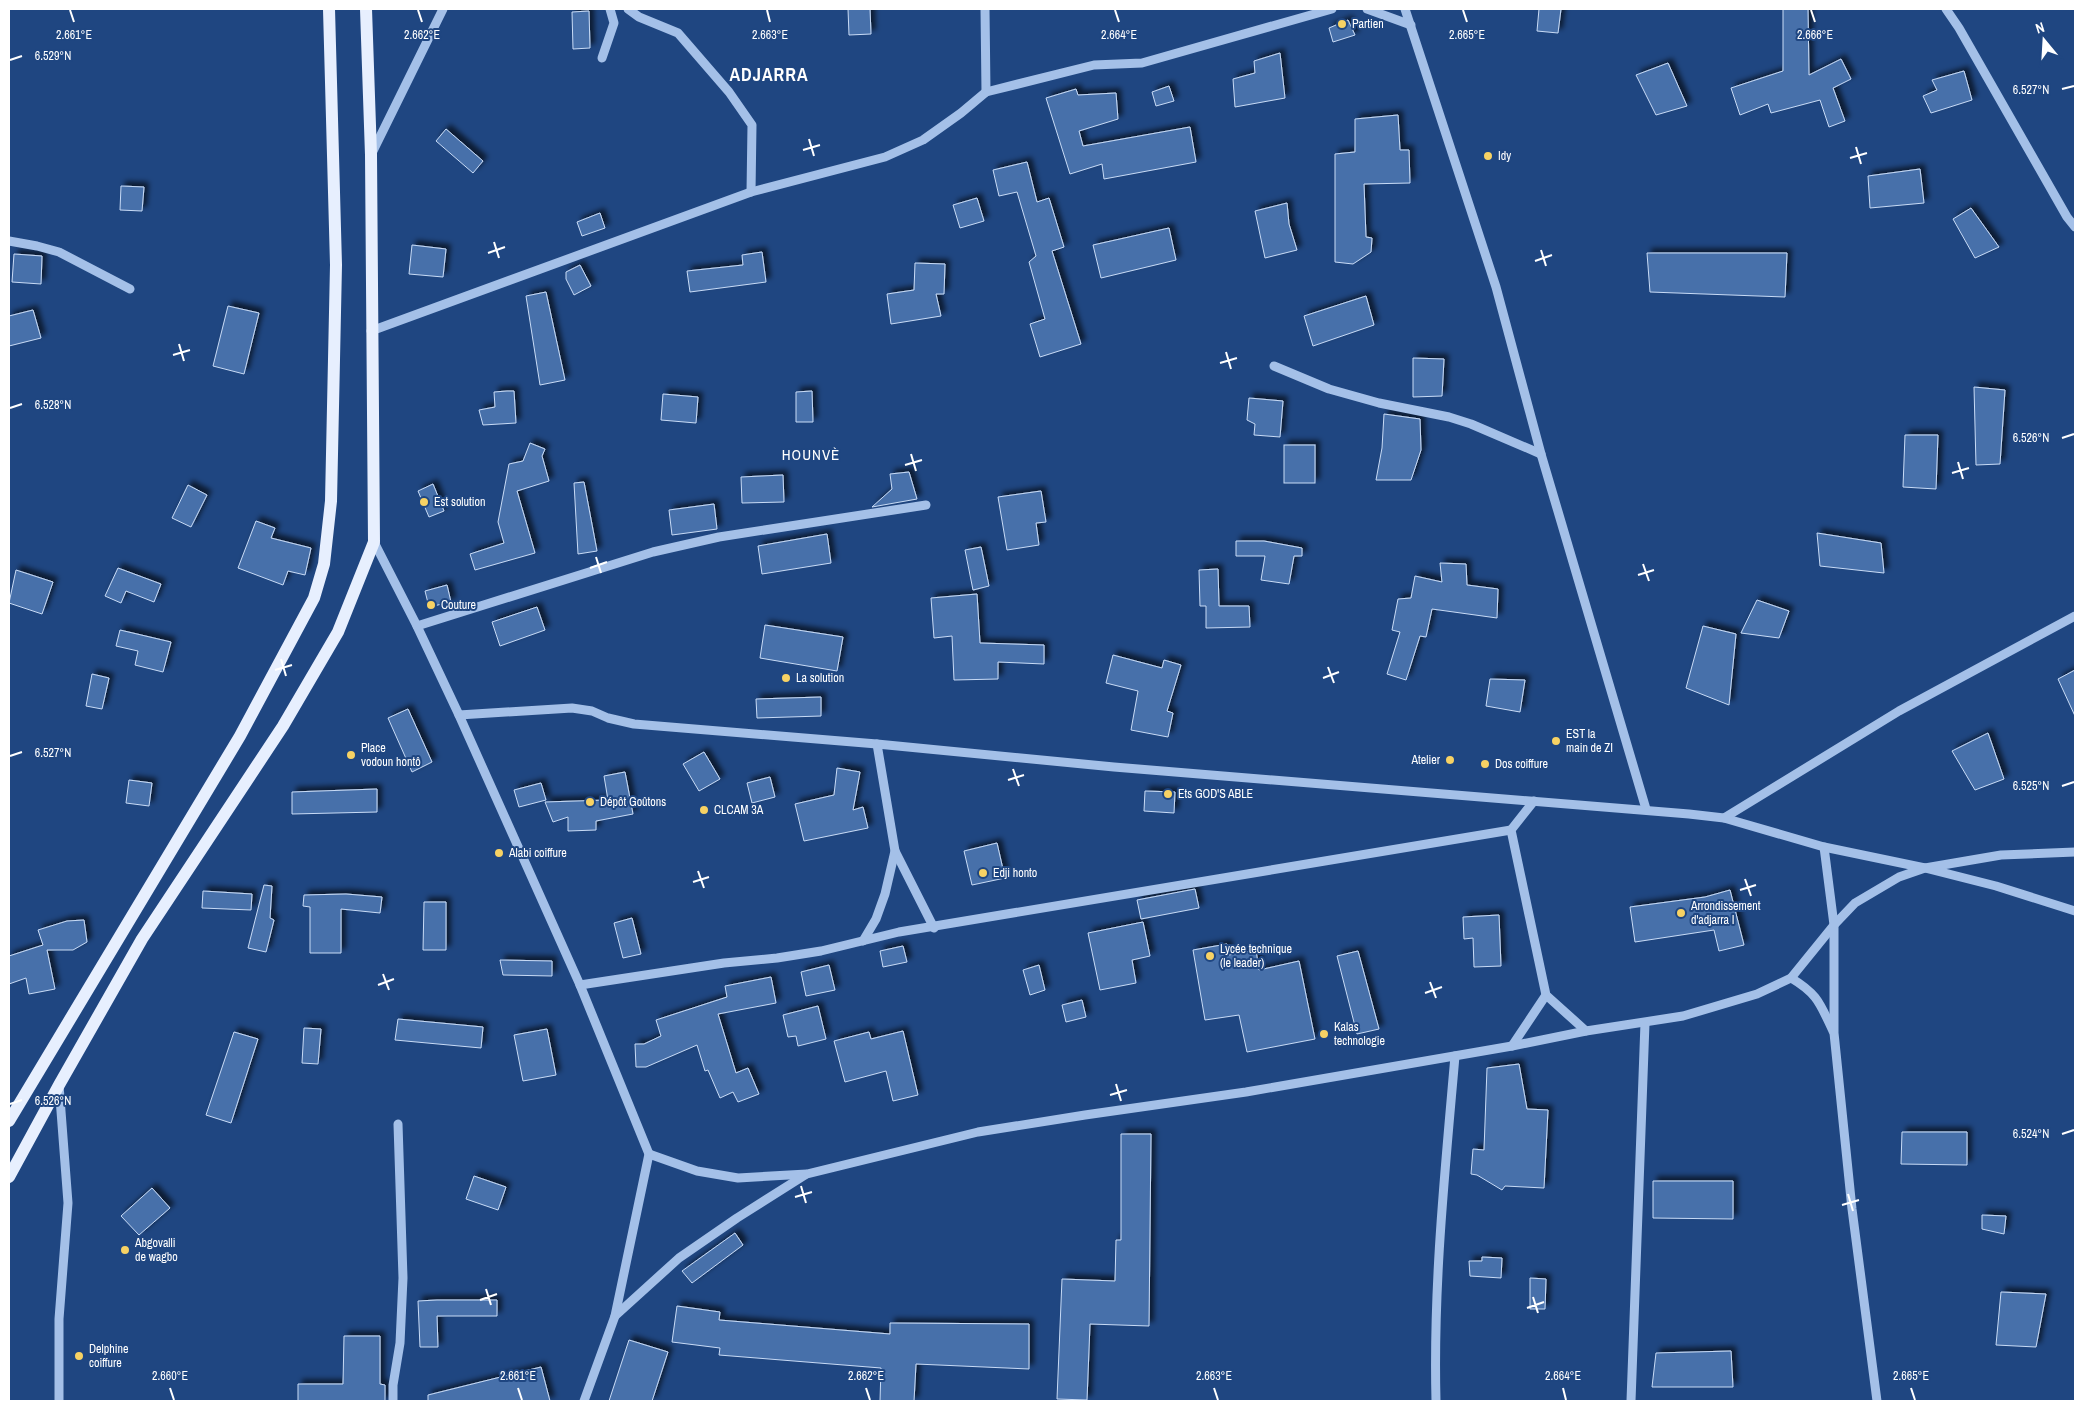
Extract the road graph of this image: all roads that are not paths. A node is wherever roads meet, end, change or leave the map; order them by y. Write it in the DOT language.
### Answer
graph roads {
  1 [pos="329,9"];
  2 [pos="366,9"];
  3 [pos="443,9"];
  4 [pos="610,9"];
  5 [pos="628,9"];
  6 [pos="985,9"];
  7 [pos="1332,9"];
  8 [pos="1367,9"];
  9 [pos="1405,9"];
  10 [pos="1946,9"];
  11 [pos="1411,25"];
  12 [pos="602,58"];
  13 [pos="986,92"];
  14 [pos="371,155"];
  15 [pos="751,192"];
  16 [pos="2075,227"];
  17 [pos="9,242"];
  18 [pos="130,289"];
  19 [pos="371,331"];
  20 [pos="1274,366"];
  21 [pos="1541,454"];
  22 [pos="926,505"];
  23 [pos="374,542"];
  24 [pos="2075,616"];
  25 [pos="417,626"];
  26 [pos="460,715"];
  27 [pos="877,744"];
  28 [pos="1534,801"];
  29 [pos="1646,810"];
  30 [pos="1724,818"];
  31 [pos="1511,830"];
  32 [pos="1824,847"];
  33 [pos="895,851"];
  34 [pos="2075,852"];
  35 [pos="1925,868"];
  36 [pos="2075,911"];
  37 [pos="1834,925"];
  38 [pos="934,928"];
  39 [pos="863,941"];
  40 [pos="1791,978"];
  41 [pos="580,985"];
  42 [pos="1546,994"];
  43 [pos="1645,1024"];
  44 [pos="1586,1032"];
  45 [pos="1834,1033"];
  46 [pos="1512,1046"];
  47 [pos="1455,1056"];
  48 [pos="59,1085"];
  49 [pos="9,1121"];
  50 [pos="398,1124"];
  51 [pos="649,1154"];
  52 [pos="807,1174"];
  53 [pos="9,1177"];
  54 [pos="615,1316"];
  55 [pos="59,1401"];
  56 [pos="393,1401"];
  57 [pos="584,1401"];
  58 [pos="1436,1401"];
  59 [pos="1631,1401"];
  60 [pos="1877,1401"];
  1 -- 49 [label="main road"];
  2 -- 14 [label="main road"];
  3 -- 14 [label="street"];
  4 -- 12 [label="street"];
  5 -- 15 [label="street"];
  6 -- 13 [label="street"];
  7 -- 13 [label="street"];
  8 -- 11 [label="street"];
  9 -- 11 [label="street"];
  10 -- 16 [label="street"];
  11 -- 21 [label="street"];
  13 -- 15 [label="street"];
  14 -- 19 [label="main road"];
  15 -- 19 [label="street"];
  17 -- 18 [label="street"];
  19 -- 23 [label="main road"];
  20 -- 21 [label="street"];
  21 -- 29 [label="street"];
  22 -- 25 [label="street"];
  23 -- 25 [label="street"];
  23 -- 48 [label="main road"];
  24 -- 30 [label="street"];
  25 -- 26 [label="street"];
  26 -- 27 [label="street"];
  26 -- 41 [label="street"];
  27 -- 28 [label="street"];
  27 -- 33 [label="street"];
  28 -- 29 [label="street"];
  28 -- 31 [label="street"];
  29 -- 30 [label="street"];
  30 -- 32 [label="street"];
  31 -- 38 [label="street"];
  31 -- 42 [label="street"];
  32 -- 35 [label="street"];
  32 -- 37 [label="street"];
  33 -- 38 [label="street"];
  33 -- 39 [label="street"];
  34 -- 35 [label="street"];
  35 -- 36 [label="street"];
  35 -- 37 [label="street"];
  37 -- 40 [label="street"];
  37 -- 45 [label="street"];
  38 -- 39 [label="street"];
  39 -- 41 [label="street"];
  40 -- 43 [label="street"];
  40 -- 45 [label="street"];
  41 -- 51 [label="street"];
  42 -- 44 [label="street"];
  42 -- 46 [label="street"];
  43 -- 44 [label="street"];
  43 -- 59 [label="street"];
  44 -- 46 [label="street"];
  45 -- 60 [label="street"];
  46 -- 47 [label="street"];
  47 -- 52 [label="street"];
  47 -- 58 [label="street"];
  48 -- 53 [label="main road"];
  48 -- 55 [label="street"];
  50 -- 56 [label="street"];
  51 -- 52 [label="street"];
  51 -- 54 [label="street"];
  52 -- 54 [label="street"];
  54 -- 57 [label="street"];
}
